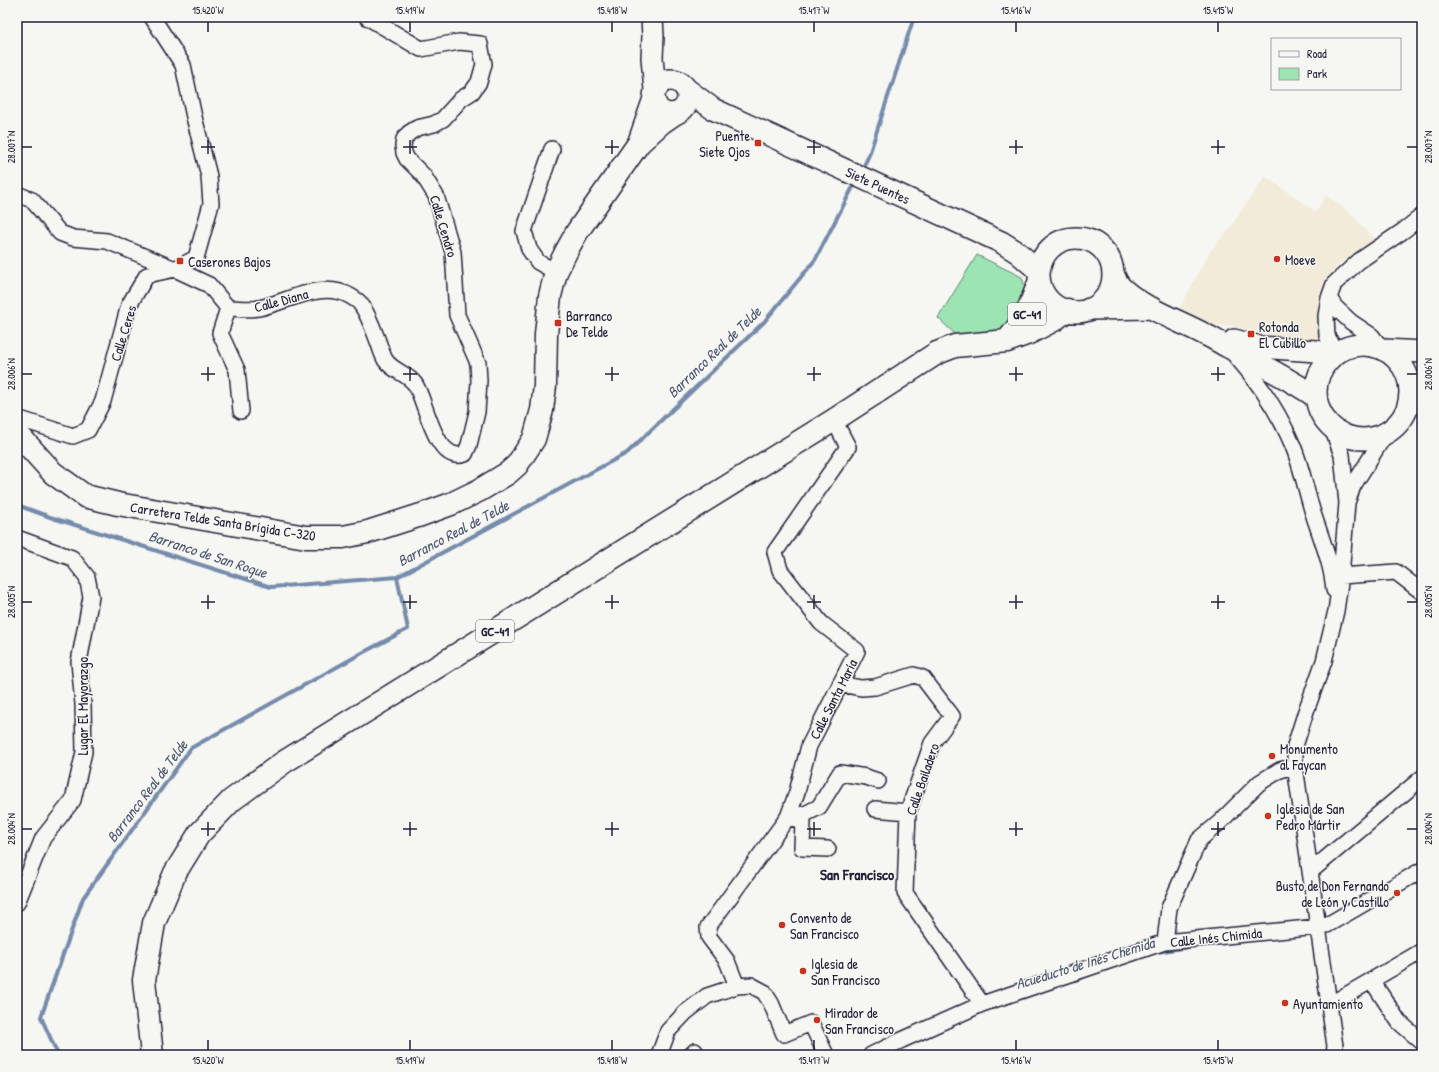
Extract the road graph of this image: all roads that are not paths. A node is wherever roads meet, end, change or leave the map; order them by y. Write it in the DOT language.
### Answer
graph roads {
  1 [pos="152,17"];
  2 [pos="367,17"];
  3 [pos="652,27"];
  4 [pos="682,85"];
  5 [pos="655,95"];
  6 [pos="713,109"];
  7 [pos="677,113"];
  8 [pos="638,143"];
  9 [pos="552,149"];
  10 [pos="17,194"];
  11 [pos="1422,216"];
  12 [pos="1001,242"];
  13 [pos="1054,245"];
  14 [pos="175,270"];
  15 [pos="556,272"];
  16 [pos="1113,272"];
  17 [pos="1039,277"];
  18 [pos="1329,298"];
  19 [pos="228,308"];
  20 [pos="1152,308"];
  21 [pos="1089,309"];
  22 [pos="1066,310"];
  23 [pos="1206,334"];
  24 [pos="1007,341"];
  25 [pos="1227,346"];
  26 [pos="1384,350"];
  27 [pos="1422,352"];
  28 [pos="1336,354"];
  29 [pos="1316,397"];
  30 [pos="1415,404"];
  31 [pos="241,411"];
  32 [pos="834,420"];
  33 [pos="17,422"];
  34 [pos="1332,428"];
  35 [pos="17,433"];
  36 [pos="1386,434"];
  37 [pos="465,454"];
  38 [pos="1347,503"];
  39 [pos="17,538"];
  40 [pos="1341,576"];
  41 [pos="1422,592"];
  42 [pos="1336,611"];
  43 [pos="840,684"];
  44 [pos="1295,766"];
  45 [pos="878,781"];
  46 [pos="1420,783"];
  47 [pos="875,809"];
  48 [pos="908,812"];
  49 [pos="788,817"];
  50 [pos="828,849"];
  51 [pos="1422,870"];
  52 [pos="1311,871"];
  53 [pos="17,903"];
  54 [pos="1318,926"];
  55 [pos="1165,942"];
  56 [pos="1422,951"];
  57 [pos="1372,981"];
  58 [pos="737,986"];
  59 [pos="982,1004"];
  60 [pos="1329,1005"];
  61 [pos="1422,1042"];
  62 [pos="152,1055"];
  63 [pos="659,1055"];
  64 [pos="826,1055"];
  65 [pos="871,1055"];
  66 [pos="1334,1055"];
  1 -- 14 [label="street, Calle Ceres"];
  2 -- 37 [label="street, Calle Cendro"];
  3 -- 4 [label="main road"];
  3 -- 5 [label="main road"];
  4 -- 5 [label="main road"];
  4 -- 6 [label="main road"];
  4 -- 7 [label="main road"];
  5 -- 7 [label="main road"];
  5 -- 8 [label="main road, Carretera Telde Santa Brígida C-320"];
  6 -- 7 [label="main road"];
  6 -- 12 [label="main road, Siete Puentes"];
  7 -- 8 [label="main road, Carretera Telde Santa Brígida C-320"];
  8 -- 15 [label="main road, Carretera Telde Santa Brígida C-320"];
  9 -- 15 [label="street"];
  10 -- 14 [label="street"];
  11 -- 18 [label="street"];
  12 -- 13 [label="main road"];
  12 -- 17 [label="main road, Siete Puentes"];
  13 -- 16 [label="main road"];
  13 -- 17 [label="main road"];
  14 -- 19 [label="street"];
  14 -- 33 [label="street, Calle Ceres"];
  15 -- 35 [label="main road, Carretera Telde Santa Brígida C-320"];
  16 -- 20 [label="main road"];
  16 -- 21 [label="main road"];
  17 -- 22 [label="main road"];
  17 -- 24 [label="main road, GC-41"];
  18 -- 26 [label="street"];
  18 -- 28 [label="street"];
  19 -- 31 [label="street"];
  19 -- 37 [label="street, Calle Diana"];
  20 -- 21 [label="main road"];
  20 -- 23 [label="main road"];
  21 -- 22 [label="main road"];
  22 -- 24 [label="main road, GC-41"];
  23 -- 25 [label="main road"];
  23 -- 28 [label="main road"];
  24 -- 32 [label="main road, GC-41"];
  25 -- 29 [label="main road"];
  25 -- 42 [label="street"];
  26 -- 27 [label="main road"];
  26 -- 28 [label="main road"];
  26 -- 30 [label="main road"];
  28 -- 29 [label="main road"];
  29 -- 34 [label="main road"];
  30 -- 36 [label="main road"];
  32 -- 43 [label="street, Calle Santa María"];
  32 -- 62 [label="main road, GC-41"];
  34 -- 36 [label="main road"];
  34 -- 38 [label="street"];
  36 -- 38 [label="street"];
  38 -- 40 [label="street"];
  39 -- 53 [label="street, Lugar El Mayorazgo"];
  40 -- 41 [label="street"];
  40 -- 42 [label="street"];
  42 -- 44 [label="street"];
  43 -- 48 [label="street, Calle Bailadero"];
  43 -- 49 [label="street, Calle Santa María"];
  44 -- 52 [label="street"];
  44 -- 55 [label="street"];
  45 -- 49 [label="street"];
  46 -- 52 [label="street"];
  47 -- 48 [label="street"];
  48 -- 59 [label="street, Calle Bailadero"];
  49 -- 50 [label="street"];
  49 -- 58 [label="street, Calle Santa María"];
  51 -- 54 [label="street, Calle Inés Chimida"];
  52 -- 54 [label="street"];
  54 -- 55 [label="street, Calle Inés Chimida"];
  54 -- 60 [label="street"];
  55 -- 59 [label="street, Calle Inés Chimida"];
  56 -- 57 [label="street"];
  57 -- 60 [label="street"];
  57 -- 61 [label="street"];
  58 -- 63 [label="street"];
  58 -- 64 [label="street"];
  59 -- 65 [label="street, Calle Inés Chimida"];
  60 -- 66 [label="street"];
}
